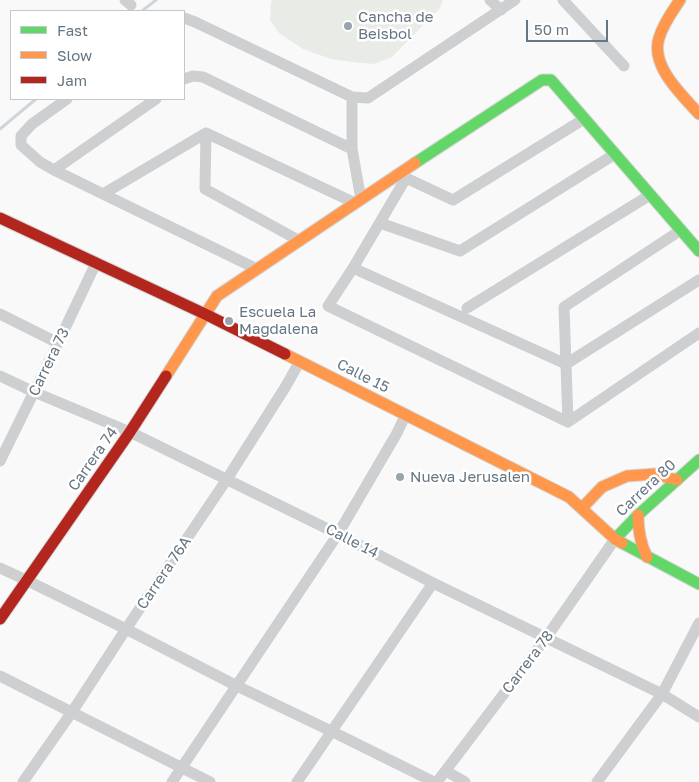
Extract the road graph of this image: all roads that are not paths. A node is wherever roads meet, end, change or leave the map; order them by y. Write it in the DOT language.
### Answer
graph roads {
  1 [pos="490,0"];
  2 [pos="515,0"];
  3 [pos="563,0"];
  4 [pos="680,0"];
  5 [pos="501,10"];
  6 [pos="185,18"];
  7 [pos="624,66"];
  8 [pos="185,79"];
  9 [pos="352,96"];
  10 [pos="66,100"];
  11 [pos="155,100"];
  12 [pos="699,114"];
  13 [pos="584,119"];
  14 [pos="206,133"];
  15 [pos="352,149"];
  16 [pos="614,154"];
  17 [pos="54,170"];
  18 [pos="404,175"];
  19 [pos="102,194"];
  20 [pos="650,195"];
  21 [pos="358,201"];
  22 [pos="0,218"];
  23 [pos="380,223"];
  24 [pos="681,230"];
  25 [pos="300,241"];
  26 [pos="697,246"];
  27 [pos="96,263"];
  28 [pos="353,268"];
  29 [pos="257,269"];
  30 [pos="699,280"];
  31 [pos="467,308"];
  32 [pos="0,314"];
  33 [pos="207,315"];
  34 [pos="699,333"];
  35 [pos="58,343"];
  36 [pos="300,361"];
  37 [pos="566,364"];
  38 [pos="0,376"];
  39 [pos="34,392"];
  40 [pos="406,414"];
  41 [pos="568,422"];
  42 [pos="130,432"];
  43 [pos="4,442"];
  44 [pos="699,460"];
  45 [pos="0,461"];
  46 [pos="227,479"];
  47 [pos="678,480"];
  48 [pos="582,508"];
  49 [pos="638,515"];
  50 [pos="338,534"];
  51 [pos="615,539"];
  52 [pos="647,557"];
  53 [pos="0,568"];
  54 [pos="26,580"];
  55 [pos="433,583"];
  56 [pos="699,584"];
  57 [pos="0,619"];
  58 [pos="699,623"];
  59 [pos="126,628"];
  60 [pos="546,638"];
  61 [pos="0,676"];
  62 [pos="237,686"];
  63 [pos="662,694"];
  64 [pos="72,712"];
  65 [pos="699,717"];
  66 [pos="331,731"];
  67 [pos="182,768"];
  68 [pos="446,771"];
  69 [pos="23,782"];
  70 [pos="172,782"];
  71 [pos="210,782"];
  72 [pos="296,782"];
  73 [pos="435,782"];
  74 [pos="465,782"];
  75 [pos="597,782"];
  1 -- 5 [label="street"];
  2 -- 5 [label="street"];
  3 -- 7 [label="street"];
  4 -- 12 [label="street"];
  5 -- 9 [label="street"];
  6 -- 9 [label="street"];
  8 -- 15 [label="street"];
  9 -- 15 [label="street"];
  10 -- 17 [label="street"];
  11 -- 17 [label="street"];
  13 -- 16 [label="street, Carrera 74"];
  13 -- 18 [label="street"];
  13 -- 18 [label="street, Carrera 74"];
  14 -- 19 [label="street"];
  14 -- 21 [label="street"];
  14 -- 25 [label="street"];
  15 -- 21 [label="street"];
  16 -- 20 [label="street, Carrera 74"];
  16 -- 23 [label="street"];
  17 -- 19 [label="street"];
  18 -- 21 [label="street, Carrera 74"];
  18 -- 23 [label="street"];
  19 -- 29 [label="street"];
  20 -- 24 [label="street, Carrera 74"];
  20 -- 31 [label="street"];
  21 -- 25 [label="street, Carrera 74"];
  22 -- 27 [label="street, Calle 15"];
  23 -- 28 [label="street"];
  24 -- 26 [label="street, Carrera 74"];
  24 -- 37 [label="street"];
  25 -- 29 [label="street, Carrera 74"];
  27 -- 33 [label="street, Calle 15"];
  27 -- 35 [label="street, Carrera 73"];
  28 -- 37 [label="street"];
  28 -- 41 [label="street"];
  29 -- 33 [label="street, Carrera 74"];
  30 -- 37 [label="street"];
  32 -- 35 [label="street"];
  33 -- 36 [label="street, Calle 15"];
  33 -- 42 [label="street, Carrera 74"];
  34 -- 41 [label="street"];
  35 -- 39 [label="street, Carrera 73"];
  36 -- 40 [label="street, Calle 15"];
  36 -- 46 [label="street, Carrera 76A"];
  37 -- 41 [label="street"];
  38 -- 39 [label="street, Calle 14"];
  39 -- 42 [label="street, Calle 14"];
  39 -- 43 [label="street, Carrera 73"];
  40 -- 48 [label="street, Calle 15"];
  40 -- 50 [label="street"];
  42 -- 46 [label="street, Calle 14"];
  42 -- 54 [label="street, Carrera 74"];
  43 -- 45 [label="street, Carrera 73"];
  44 -- 47 [label="street, Carrera 80"];
  46 -- 50 [label="street, Calle 14"];
  46 -- 59 [label="street, Carrera 76A"];
  47 -- 48 [label="street"];
  47 -- 49 [label="street, Carrera 80"];
  48 -- 51 [label="street, Calle 15"];
  49 -- 51 [label="street, Carrera 80"];
  49 -- 52 [label="street"];
  50 -- 55 [label="street, Calle 14"];
  50 -- 62 [label="street"];
  51 -- 52 [label="street, Calle 15"];
  51 -- 60 [label="street, Carrera 78"];
  52 -- 56 [label="street, Calle 15"];
  53 -- 54 [label="street"];
  54 -- 57 [label="street, Carrera 74"];
  54 -- 59 [label="street"];
  55 -- 60 [label="street, Calle 14"];
  55 -- 66 [label="street"];
  58 -- 63 [label="street"];
  59 -- 62 [label="street"];
  59 -- 64 [label="street, Carrera 76A"];
  60 -- 63 [label="street, Calle 14"];
  60 -- 68 [label="street, Carrera 78"];
  61 -- 64 [label="street"];
  62 -- 66 [label="street"];
  62 -- 67 [label="street"];
  63 -- 65 [label="street, Calle 14"];
  63 -- 75 [label="street"];
  64 -- 67 [label="street"];
  64 -- 69 [label="street, Carrera 76A"];
  66 -- 72 [label="street"];
  66 -- 73 [label="street"];
  67 -- 70 [label="street"];
  67 -- 71 [label="street"];
  68 -- 73 [label="street, Carrera 78"];
  68 -- 74 [label="street"];
}
